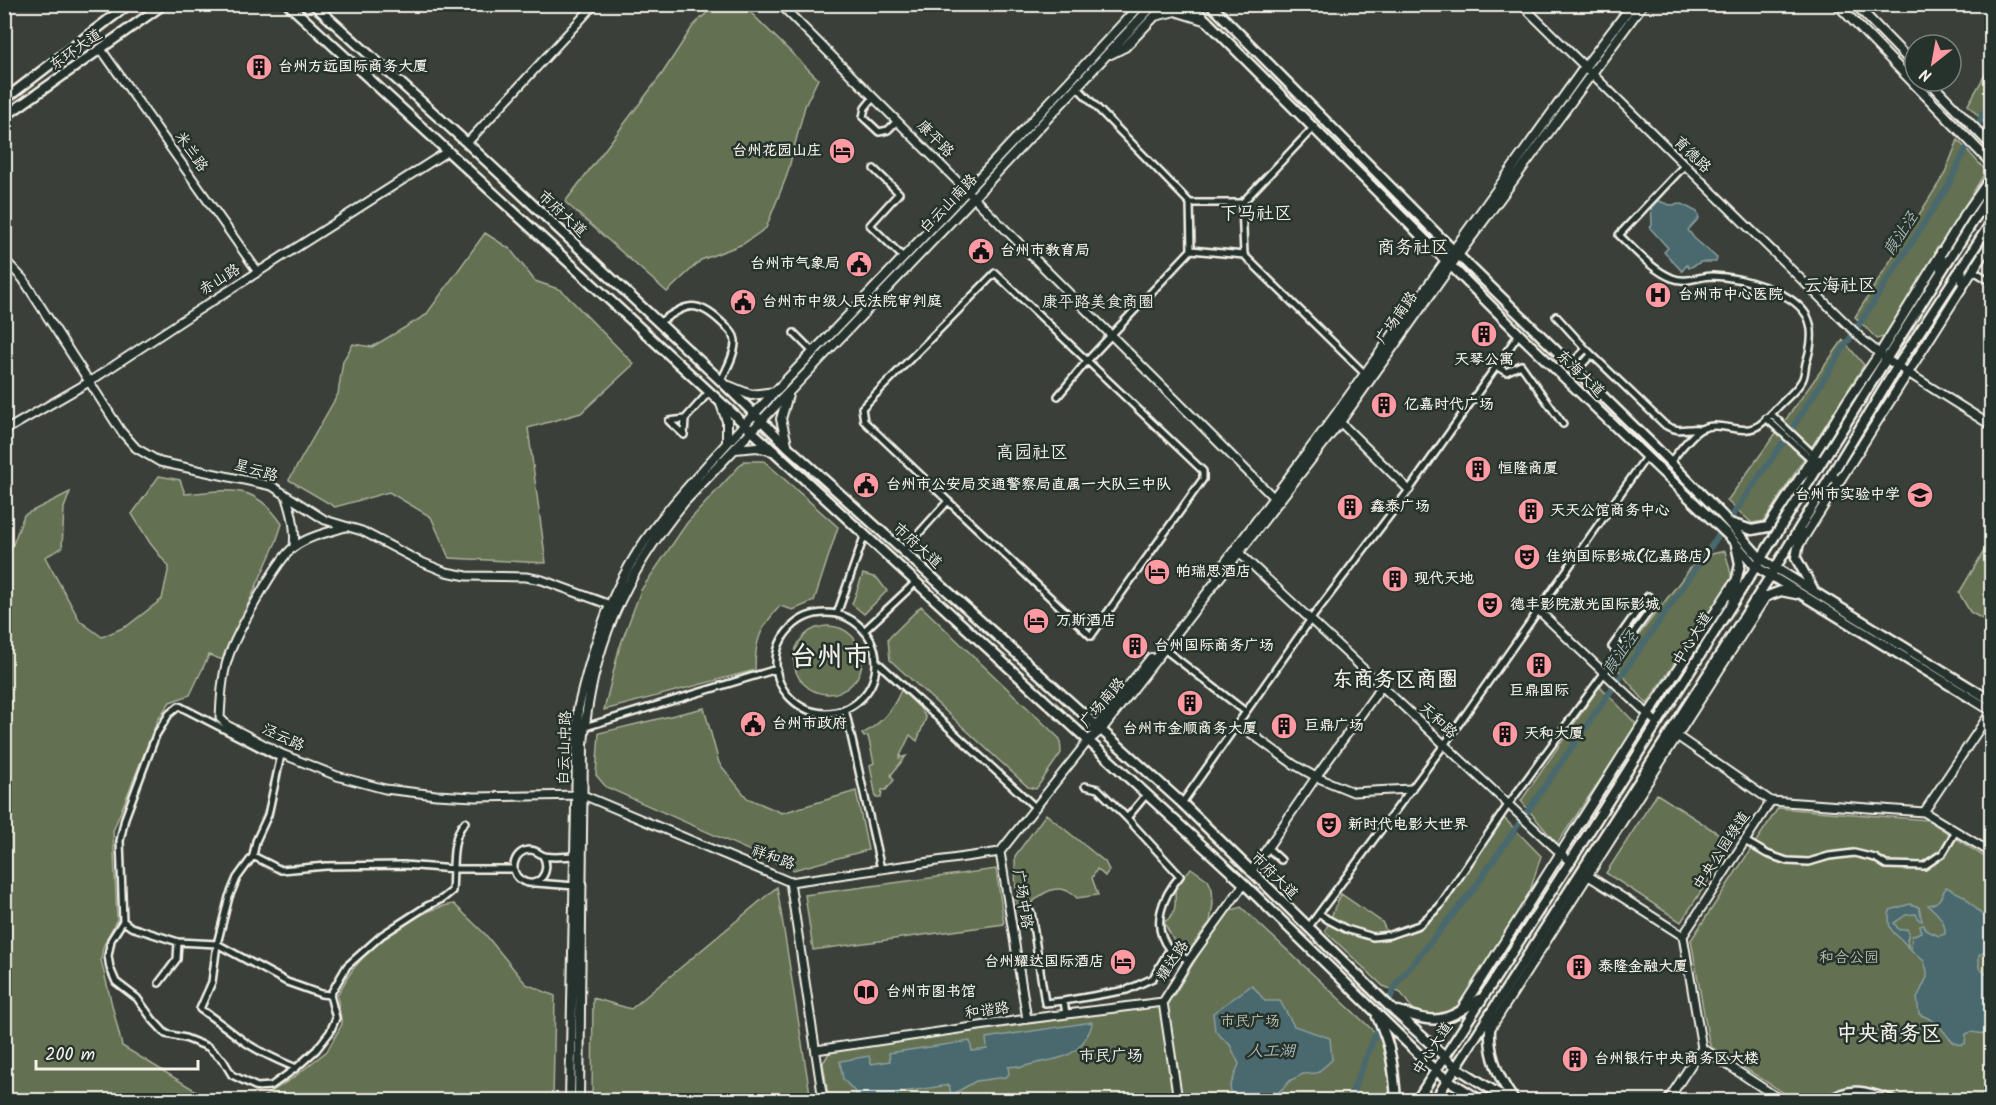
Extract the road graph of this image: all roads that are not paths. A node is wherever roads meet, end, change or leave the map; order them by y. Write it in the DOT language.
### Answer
graph roads {
  1 [pos="129,4"];
  2 [pos="164,4"];
  3 [pos="288,4"];
  4 [pos="313,4"];
  5 [pos="595,4"];
  6 [pos="1141,4"];
  7 [pos="1154,4"];
  8 [pos="1190,4"];
  9 [pos="1210,4"];
  10 [pos="1521,4"];
  11 [pos="1633,4"];
  12 [pos="1643,4"];
  13 [pos="1838,4"];
  14 [pos="1855,4"];
  15 [pos="784,6"];
  16 [pos="1207,21"];
  17 [pos="101,49"];
  18 [pos="1903,54"];
  19 [pos="1107,55"];
  20 [pos="1587,71"];
  21 [pos="1077,87"];
  22 [pos="1940,93"];
  23 [pos="873,98"];
  24 [pos="4,100"];
  25 [pos="4,117"];
  26 [pos="897,121"];
  27 [pos="1314,127"];
  28 [pos="467,143"];
  29 [pos="1992,146"];
  30 [pos="448,151"];
  31 [pos="1992,164"];
  32 [pos="1684,166"];
  33 [pos="874,170"];
  34 [pos="1992,176"];
  35 [pos="968,191"];
  36 [pos="1992,191"];
  37 [pos="974,197"];
  38 [pos="1190,202"];
  39 [pos="1242,203"];
  40 [pos="1992,221"];
  41 [pos="1992,240"];
  42 [pos="1191,250"];
  43 [pos="1456,252"];
  44 [pos="1941,252"];
  45 [pos="1244,255"];
  46 [pos="904,258"];
  47 [pos="4,259"];
  48 [pos="1449,262"];
  49 [pos="1961,267"];
  50 [pos="1972,270"];
  51 [pos="258,272"];
  52 [pos="1941,272"];
  53 [pos="1992,282"];
  54 [pos="1962,285"];
  55 [pos="1556,316"];
  56 [pos="658,324"];
  57 [pos="794,333"];
  58 [pos="1519,334"];
  59 [pos="1112,335"];
  60 [pos="1586,349"];
  61 [pos="813,352"];
  62 [pos="1592,354"];
  63 [pos="1883,356"];
  64 [pos="1087,361"];
  65 [pos="1898,365"];
  66 [pos="1496,366"];
  67 [pos="1574,367"];
  68 [pos="1908,371"];
  69 [pos="1365,373"];
  70 [pos="89,382"];
  71 [pos="722,382"];
  72 [pos="791,388"];
  73 [pos="710,391"];
  74 [pos="776,391"];
  75 [pos="1058,396"];
  76 [pos="718,399"];
  77 [pos="1769,416"];
  78 [pos="757,418"];
  79 [pos="684,419"];
  80 [pos="1337,419"];
  81 [pos="1563,424"];
  82 [pos="1992,426"];
  83 [pos="748,427"];
  84 [pos="1700,429"];
  85 [pos="4,431"];
  86 [pos="730,446"];
  87 [pos="787,446"];
  88 [pos="778,453"];
  89 [pos="1826,454"];
  90 [pos="1646,457"];
  91 [pos="1813,457"];
  92 [pos="1670,462"];
  93 [pos="1800,478"];
  94 [pos="1835,479"];
  95 [pos="1409,490"];
  96 [pos="286,495"];
  97 [pos="1274,497"];
  98 [pos="948,501"];
  99 [pos="1805,519"];
  100 [pos="1730,523"];
  101 [pos="346,527"];
  102 [pos="865,534"];
  103 [pos="1733,541"];
  104 [pos="294,547"];
  105 [pos="1797,547"];
  106 [pos="903,551"];
  107 [pos="1237,551"];
  108 [pos="1758,562"];
  109 [pos="1773,572"];
  110 [pos="1736,580"];
  111 [pos="916,582"];
  112 [pos="1815,592"];
  113 [pos="1766,596"];
  114 [pos="1806,597"];
  115 [pos="1754,602"];
  116 [pos="1731,604"];
  117 [pos="613,607"];
  118 [pos="1538,610"];
  119 [pos="837,614"];
  120 [pos="1311,619"];
  121 [pos="864,631"];
  122 [pos="1164,649"];
  123 [pos="1618,652"];
  124 [pos="876,661"];
  125 [pos="777,669"];
  126 [pos="1604,672"];
  127 [pos="1382,687"];
  128 [pos="1992,701"];
  129 [pos="845,709"];
  130 [pos="1991,710"];
  131 [pos="1246,712"];
  132 [pos="1648,715"];
  133 [pos="1657,723"];
  134 [pos="1238,724"];
  135 [pos="585,727"];
  136 [pos="1099,728"];
  137 [pos="1674,734"];
  138 [pos="1088,741"];
  139 [pos="1444,745"];
  140 [pos="281,756"];
  141 [pos="1316,777"];
  142 [pos="1085,786"];
  143 [pos="1411,789"];
  144 [pos="580,795"];
  145 [pos="1146,795"];
  146 [pos="1771,801"];
  147 [pos="1182,803"];
  148 [pos="1508,805"];
  149 [pos="1035,807"];
  150 [pos="1924,812"];
  151 [pos="1127,819"];
  152 [pos="465,822"];
  153 [pos="1956,831"];
  154 [pos="1745,841"];
  155 [pos="1268,848"];
  156 [pos="1000,852"];
  157 [pos="1992,853"];
  158 [pos="1560,854"];
  159 [pos="253,856"];
  160 [pos="543,856"];
  161 [pos="575,856"];
  162 [pos="1281,860"];
  163 [pos="1570,862"];
  164 [pos="454,869"];
  165 [pos="514,869"];
  166 [pos="881,869"];
  167 [pos="1251,872"];
  168 [pos="1585,873"];
  169 [pos="790,882"];
  170 [pos="535,883"];
  171 [pos="1244,884"];
  172 [pos="575,886"];
  173 [pos="1031,912"];
  174 [pos="1319,913"];
  175 [pos="123,921"];
  176 [pos="1308,928"];
  177 [pos="1683,936"];
  178 [pos="178,942"];
  179 [pos="217,944"];
  180 [pos="1169,950"];
  181 [pos="1189,960"];
  182 [pos="159,983"];
  183 [pos="330,995"];
  184 [pos="1485,996"];
  185 [pos="1064,1001"];
  186 [pos="1163,1002"];
  187 [pos="1391,1008"];
  188 [pos="1493,1009"];
  189 [pos="1458,1013"];
  190 [pos="1066,1014"];
  191 [pos="1027,1019"];
  192 [pos="1490,1029"];
  193 [pos="1389,1031"];
  194 [pos="1702,1048"];
  195 [pos="816,1050"];
  196 [pos="1445,1055"];
  197 [pos="1456,1067"];
  198 [pos="296,1068"];
  199 [pos="1435,1070"];
  200 [pos="1448,1080"];
  201 [pos="570,1101"];
  202 [pos="579,1101"];
  203 [pos="823,1101"];
  204 [pos="1178,1101"];
  205 [pos="1396,1101"];
  206 [pos="1417,1101"];
  207 [pos="1435,1101"];
  208 [pos="1480,1101"];
  209 [pos="1508,1101"];
  210 [pos="1514,1101"];
  211 [pos="1668,1101"];
  212 [pos="1781,1101"];
  213 [pos="1830,1101"];
  214 [pos="1895,1101"];
  1 -- 24 [label="main road, 东环大道"];
  2 -- 17 [label="main road, 东环大道"];
  3 -- 30 [label="main road, 市府大道"];
  4 -- 28 [label="main road, 市府大道"];
  5 -- 28 [label="street"];
  6 -- 35 [label="main road, 白云山南路"];
  7 -- 19 [label="main road, 白云山南路"];
  8 -- 16 [label="main road, 东海大道"];
  9 -- 43 [label="main road, 东海大道"];
  10 -- 20 [label="street, 育德路"];
  11 -- 20 [label="main road, 广场南路"];
  12 -- 20 [label="main road, 广场南路"];
  13 -- 31 [label="main road"];
  14 -- 18 [label="main road"];
  15 -- 23 [label="street, 康平路"];
  16 -- 19 [label="main road"];
  16 -- 27 [label="main road, 东海大道"];
  17 -- 25 [label="main road, 东环大道"];
  17 -- 51 [label="street, 米兰路"];
  19 -- 21 [label="main road, 白云山南路"];
  20 -- 32 [label="street, 育德路"];
  20 -- 43 [label="main road, 广场南路"];
  21 -- 37 [label="main road, 白云山南路"];
  21 -- 38 [label="street"];
  22 -- 29 [label="main road"];
  23 -- 26 [label="street, 康平路"];
  23 -- 26 [label="street"];
  26 -- 35 [label="street, 康平路"];
  27 -- 39 [label="street"];
  27 -- 48 [label="main road, 东海大道"];
  28 -- 56 [label="main road, 市府大道"];
  30 -- 51 [label="street, 赤山路"];
  30 -- 73 [label="main road, 市府大道"];
  32 -- 63 [label="street, 育德路"];
  32 -- 77 [label="street"];
  33 -- 46 [label="street"];
  34 -- 44 [label="main road"];
  35 -- 37 [label="street, 康平路"];
  35 -- 46 [label="main road, 白云山南路"];
  36 -- 52 [label="main road, 中心大道"];
  37 -- 59 [label="street, 康平路"];
  37 -- 72 [label="main road, 白云山南路"];
  38 -- 39 [label="street"];
  38 -- 42 [label="street"];
  39 -- 45 [label="street"];
  40 -- 49 [label="main road, 中心大道"];
  41 -- 50 [label="main road"];
  42 -- 45 [label="street"];
  42 -- 59 [label="street"];
  43 -- 48 [label="main road, 广场南路"];
  43 -- 67 [label="main road, 东海大道"];
  44 -- 52 [label="main road"];
  44 -- 63 [label="main road"];
  45 -- 69 [label="street"];
  46 -- 61 [label="main road, 白云山南路"];
  47 -- 70 [label="street, 星云路"];
  48 -- 58 [label="main road, 东海大道"];
  48 -- 69 [label="main road, 广场南路"];
  48 -- 80 [label="main road, 广场南路"];
  49 -- 54 [label="main road"];
  49 -- 65 [label="main road, 中心大道"];
  50 -- 53 [label="street"];
  50 -- 54 [label="main road"];
  51 -- 70 [label="street, 赤山路"];
  52 -- 63 [label="main road, 中心大道"];
  54 -- 68 [label="main road"];
  55 -- 60 [label="street"];
  56 -- 71 [label="main road, 市府大道"];
  56 -- 71 [label="street"];
  57 -- 61 [label="street"];
  58 -- 66 [label="street"];
  58 -- 90 [label="main road, 东海大道"];
  59 -- 64 [label="street"];
  59 -- 97 [label="street, 康平路"];
  60 -- 62 [label="street"];
  60 -- 67 [label="street"];
  61 -- 74 [label="main road, 白云山南路"];
  62 -- 67 [label="street"];
  62 -- 84 [label="street"];
  63 -- 65 [label="street"];
  63 -- 89 [label="main road, 中心大道"];
  63 -- 91 [label="main road"];
  64 -- 75 [label="street"];
  64 -- 98 [label="street"];
  64 -- 98 [label="street"];
  65 -- 68 [label="street"];
  65 -- 94 [label="main road, 中心大道"];
  66 -- 81 [label="street"];
  66 -- 95 [label="street"];
  67 -- 92 [label="main road, 东海大道"];
  68 -- 82 [label="street"];
  68 -- 94 [label="main road"];
  69 -- 80 [label="main road, 广场南路"];
  70 -- 85 [label="street, 赤山路"];
  70 -- 96 [label="street, 星云路"];
  71 -- 74 [label="main road"];
  71 -- 78 [label="main road, 市府大道"];
  72 -- 78 [label="main road, 白云山南路"];
  72 -- 87 [label="main road"];
  73 -- 76 [label="main road, 市府大道"];
  73 -- 79 [label="street"];
  74 -- 78 [label="main road, 白云山南路"];
  76 -- 83 [label="main road, 市府大道"];
  76 -- 86 [label="main road"];
  77 -- 84 [label="street"];
  77 -- 91 [label="street"];
  78 -- 83 [label="main road, 白云山中路"];
  78 -- 87 [label="main road, 市府大道"];
  80 -- 95 [label="street"];
  80 -- 97 [label="main road, 广场南路"];
  80 -- 107 [label="main road, 广场南路"];
  83 -- 86 [label="main road, 白云山中路"];
  83 -- 88 [label="main road, 市府大道"];
  84 -- 92 [label="street"];
  86 -- 88 [label="main road"];
  86 -- 117 [label="main road, 白云山中路"];
  87 -- 106 [label="main road, 市府大道"];
  88 -- 102 [label="main road, 市府大道"];
  89 -- 93 [label="main road"];
  89 -- 108 [label="main road, 中心大道"];
  90 -- 103 [label="main road, 东海大道"];
  90 -- 118 [label="street"];
  91 -- 93 [label="main road"];
  92 -- 100 [label="main road, 东海大道"];
  93 -- 100 [label="main road"];
  94 -- 99 [label="main road, 中心大道"];
  94 -- 105 [label="main road"];
  95 -- 120 [label="street"];
  96 -- 101 [label="street, 星云路"];
  96 -- 104 [label="street"];
  97 -- 107 [label="main road, 广场南路"];
  98 -- 106 [label="street"];
  99 -- 105 [label="main road"];
  99 -- 109 [label="main road, 中心大道"];
  100 -- 108 [label="main road, 东海大道"];
  101 -- 104 [label="street, 泾云路"];
  101 -- 117 [label="street, 星云路"];
  102 -- 111 [label="main road, 市府大道"];
  102 -- 119 [label="street"];
  103 -- 108 [label="main road, 东海大道"];
  103 -- 110 [label="main road"];
  104 -- 140 [label="street, 泾云路"];
  105 -- 112 [label="main road"];
  106 -- 136 [label="main road, 市府大道"];
  107 -- 120 [label="street, 天和路"];
  107 -- 122 [label="main road, 广场南路"];
  107 -- 136 [label="main road, 广场南路"];
  108 -- 109 [label="main road, 东海大道"];
  108 -- 116 [label="main road, 中心大道"];
  109 -- 112 [label="main road, 东海大道"];
  109 -- 114 [label="main road, 东海大道"];
  109 -- 115 [label="main road, 中心大道"];
  110 -- 116 [label="main road"];
  110 -- 132 [label="main road"];
  111 -- 121 [label="street"];
  111 -- 138 [label="main road, 市府大道"];
  112 -- 128 [label="main road, 东海大道"];
  113 -- 114 [label="main road"];
  113 -- 115 [label="main road"];
  113 -- 137 [label="main road"];
  114 -- 130 [label="main road, 东海大道"];
  115 -- 137 [label="main road, 中心大道"];
  116 -- 133 [label="main road, 中心大道"];
  117 -- 135 [label="main road, 白云山中路"];
  117 -- 144 [label="main road, 白云山中路"];
  118 -- 126 [label="street"];
  118 -- 139 [label="street"];
  119 -- 121 [label="street"];
  119 -- 125 [label="street"];
  120 -- 127 [label="street, 天和路"];
  120 -- 131 [label="street"];
  121 -- 124 [label="street"];
  122 -- 131 [label="street"];
  122 -- 136 [label="main road, 广场南路"];
  123 -- 123 [label="street"];
  123 -- 126 [label="street"];
  124 -- 129 [label="street"];
  124 -- 149 [label="street"];
  125 -- 129 [label="street"];
  125 -- 135 [label="street"];
  126 -- 132 [label="street"];
  126 -- 148 [label="street"];
  127 -- 139 [label="street, 天和路"];
  127 -- 141 [label="street"];
  129 -- 166 [label="street"];
  130 -- 150 [label="street"];
  131 -- 134 [label="street"];
  132 -- 133 [label="street"];
  132 -- 158 [label="main road"];
  133 -- 163 [label="main road, 中心大道"];
  134 -- 141 [label="street"];
  134 -- 147 [label="street"];
  135 -- 144 [label="main road, 白云山中路"];
  136 -- 138 [label="main road, 广场南路"];
  136 -- 147 [label="main road, 市府大道"];
  137 -- 146 [label="street"];
  137 -- 168 [label="main road, 中心大道"];
  138 -- 145 [label="main road, 市府大道"];
  138 -- 149 [label="street, 广场中路"];
  139 -- 143 [label="street"];
  139 -- 148 [label="street, 天和路"];
  140 -- 144 [label="street, 泾云路"];
  140 -- 159 [label="street"];
  140 -- 175 [label="street"];
  141 -- 143 [label="street"];
  141 -- 155 [label="street"];
  142 -- 151 [label="street"];
  143 -- 174 [label="street"];
  144 -- 161 [label="main road, 白云山中路"];
  144 -- 169 [label="street, 祥和路"];
  144 -- 202 [label="main road, 白云山中路"];
  145 -- 151 [label="street"];
  145 -- 171 [label="main road, 市府大道"];
  146 -- 150 [label="street"];
  146 -- 154 [label="street, 中央公园绿道"];
  147 -- 167 [label="main road, 市府大道"];
  148 -- 158 [label="street, 天和路"];
  148 -- 174 [label="street"];
  149 -- 156 [label="street, 广场中路"];
  150 -- 153 [label="street"];
  151 -- 180 [label="street"];
  152 -- 164 [label="street"];
  153 -- 154 [label="street"];
  153 -- 157 [label="street"];
  154 -- 177 [label="street, 中央公园绿道"];
  155 -- 162 [label="street"];
  155 -- 167 [label="street"];
  156 -- 166 [label="street, 祥和路"];
  156 -- 191 [label="street, 广场中路"];
  158 -- 163 [label="street, 天和路"];
  158 -- 189 [label="main road"];
  159 -- 164 [label="street"];
  159 -- 179 [label="street"];
  160 -- 161 [label="street"];
  160 -- 165 [label="street"];
  160 -- 170 [label="street"];
  161 -- 172 [label="main road, 白云山中路"];
  163 -- 184 [label="main road, 中心大道"];
  164 -- 165 [label="street"];
  164 -- 183 [label="street"];
  165 -- 170 [label="street"];
  166 -- 169 [label="street, 祥和路"];
  167 -- 176 [label="main road, 市府大道"];
  168 -- 177 [label="street"];
  168 -- 188 [label="main road, 中心大道"];
  168 -- 192 [label="main road"];
  169 -- 195 [label="street"];
  170 -- 172 [label="street"];
  171 -- 181 [label="street, 耀达路"];
  171 -- 193 [label="main road, 市府大道"];
  172 -- 201 [label="main road, 白云山中路"];
  173 -- 185 [label="street"];
  174 -- 176 [label="street"];
  175 -- 178 [label="street"];
  175 -- 198 [label="street"];
  176 -- 187 [label="main road, 市府大道"];
  177 -- 194 [label="street"];
  178 -- 179 [label="street"];
  178 -- 182 [label="street"];
  179 -- 183 [label="street"];
  179 -- 198 [label="street"];
  180 -- 181 [label="street"];
  180 -- 185 [label="street"];
  181 -- 186 [label="street, 耀达路"];
  183 -- 198 [label="street"];
  184 -- 189 [label="main road"];
  184 -- 196 [label="main road, 中心大道"];
  185 -- 190 [label="street"];
  186 -- 190 [label="street, 和谐路"];
  186 -- 204 [label="street, 耀达路"];
  187 -- 189 [label="main road"];
  187 -- 196 [label="main road, 市府大道"];
  188 -- 192 [label="main road"];
  188 -- 197 [label="main road, 中心大道"];
  190 -- 191 [label="street, 和谐路"];
  191 -- 195 [label="street, 和谐路"];
  192 -- 210 [label="main road"];
  193 -- 199 [label="main road"];
  193 -- 205 [label="main road"];
  194 -- 211 [label="street"];
  194 -- 212 [label="street"];
  195 -- 203 [label="street"];
  196 -- 197 [label="main road, 市府大道"];
  196 -- 199 [label="main road, 中心大道"];
  197 -- 200 [label="main road, 中心大道"];
  197 -- 209 [label="main road, 市府大道"];
  199 -- 200 [label="main road"];
  199 -- 206 [label="main road, 中心大道"];
  200 -- 207 [label="main road, 中心大道"];
  200 -- 208 [label="main road"];
  213 -- 214 [label="street"];
}
